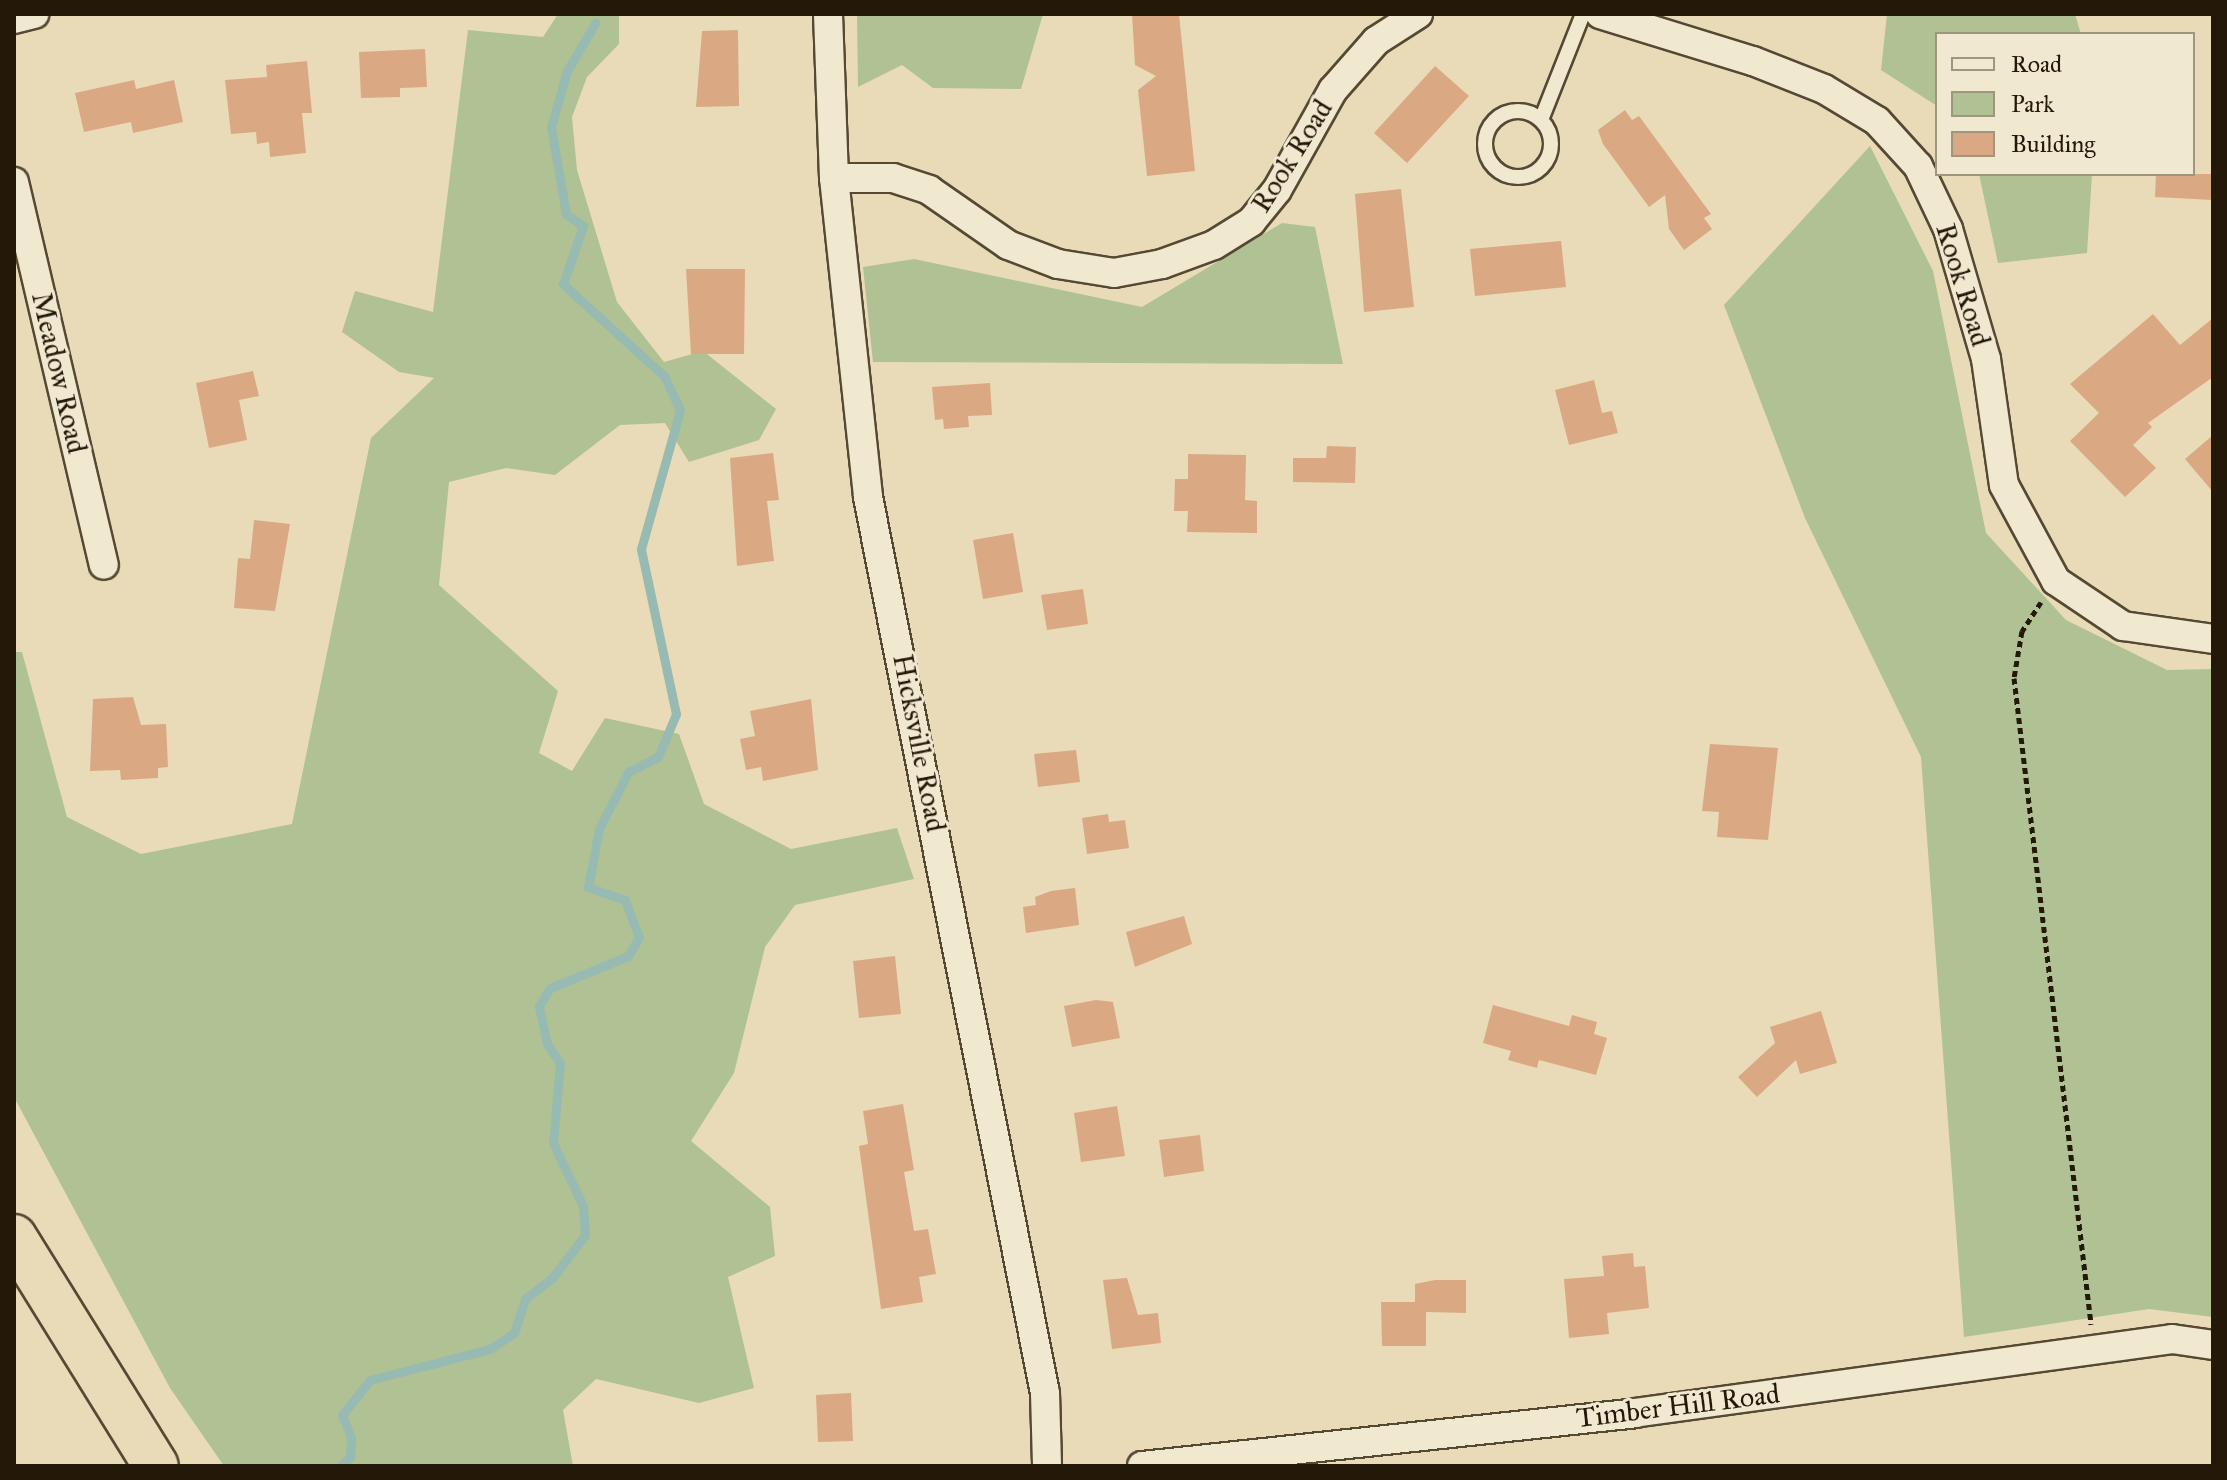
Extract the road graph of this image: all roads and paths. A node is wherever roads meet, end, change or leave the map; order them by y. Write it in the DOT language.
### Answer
graph roads {
  1 [pos="34,14"];
  2 [pos="828,14"];
  3 [pos="1418,14"];
  4 [pos="1583,14"];
  5 [pos="1600,14"];
  6 [pos="14,19"];
  7 [pos="1541,120"];
  8 [pos="834,178"];
  9 [pos="14,182"];
  10 [pos="104,565"];
  11 [pos="2056,581"];
  12 [pos="2213,639"];
  13 [pos="14,1237"];
  14 [pos="2213,1345"];
  15 [pos="2094,1349"];
  16 [pos="156,1466"];
  17 [pos="1047,1466"];
  18 [pos="1142,1466"];
  1 -- 6 [label="street"];
  2 -- 8 [label="street, Hicksville Road"];
  3 -- 8 [label="street, Rook Road"];
  4 -- 7 [label="lane"];
  5 -- 11 [label="street, Rook Road"];
  7 -- 7 [label="lane"];
  8 -- 17 [label="street, Hicksville Road"];
  9 -- 10 [label="street, Meadow Road"];
  11 -- 12 [label="street, Rook Road"];
  11 -- 15 [label="path"];
  13 -- 16 [label="highway"];
  14 -- 15 [label="street, Timber Hill Road"];
  15 -- 18 [label="street, Timber Hill Road"];
}
